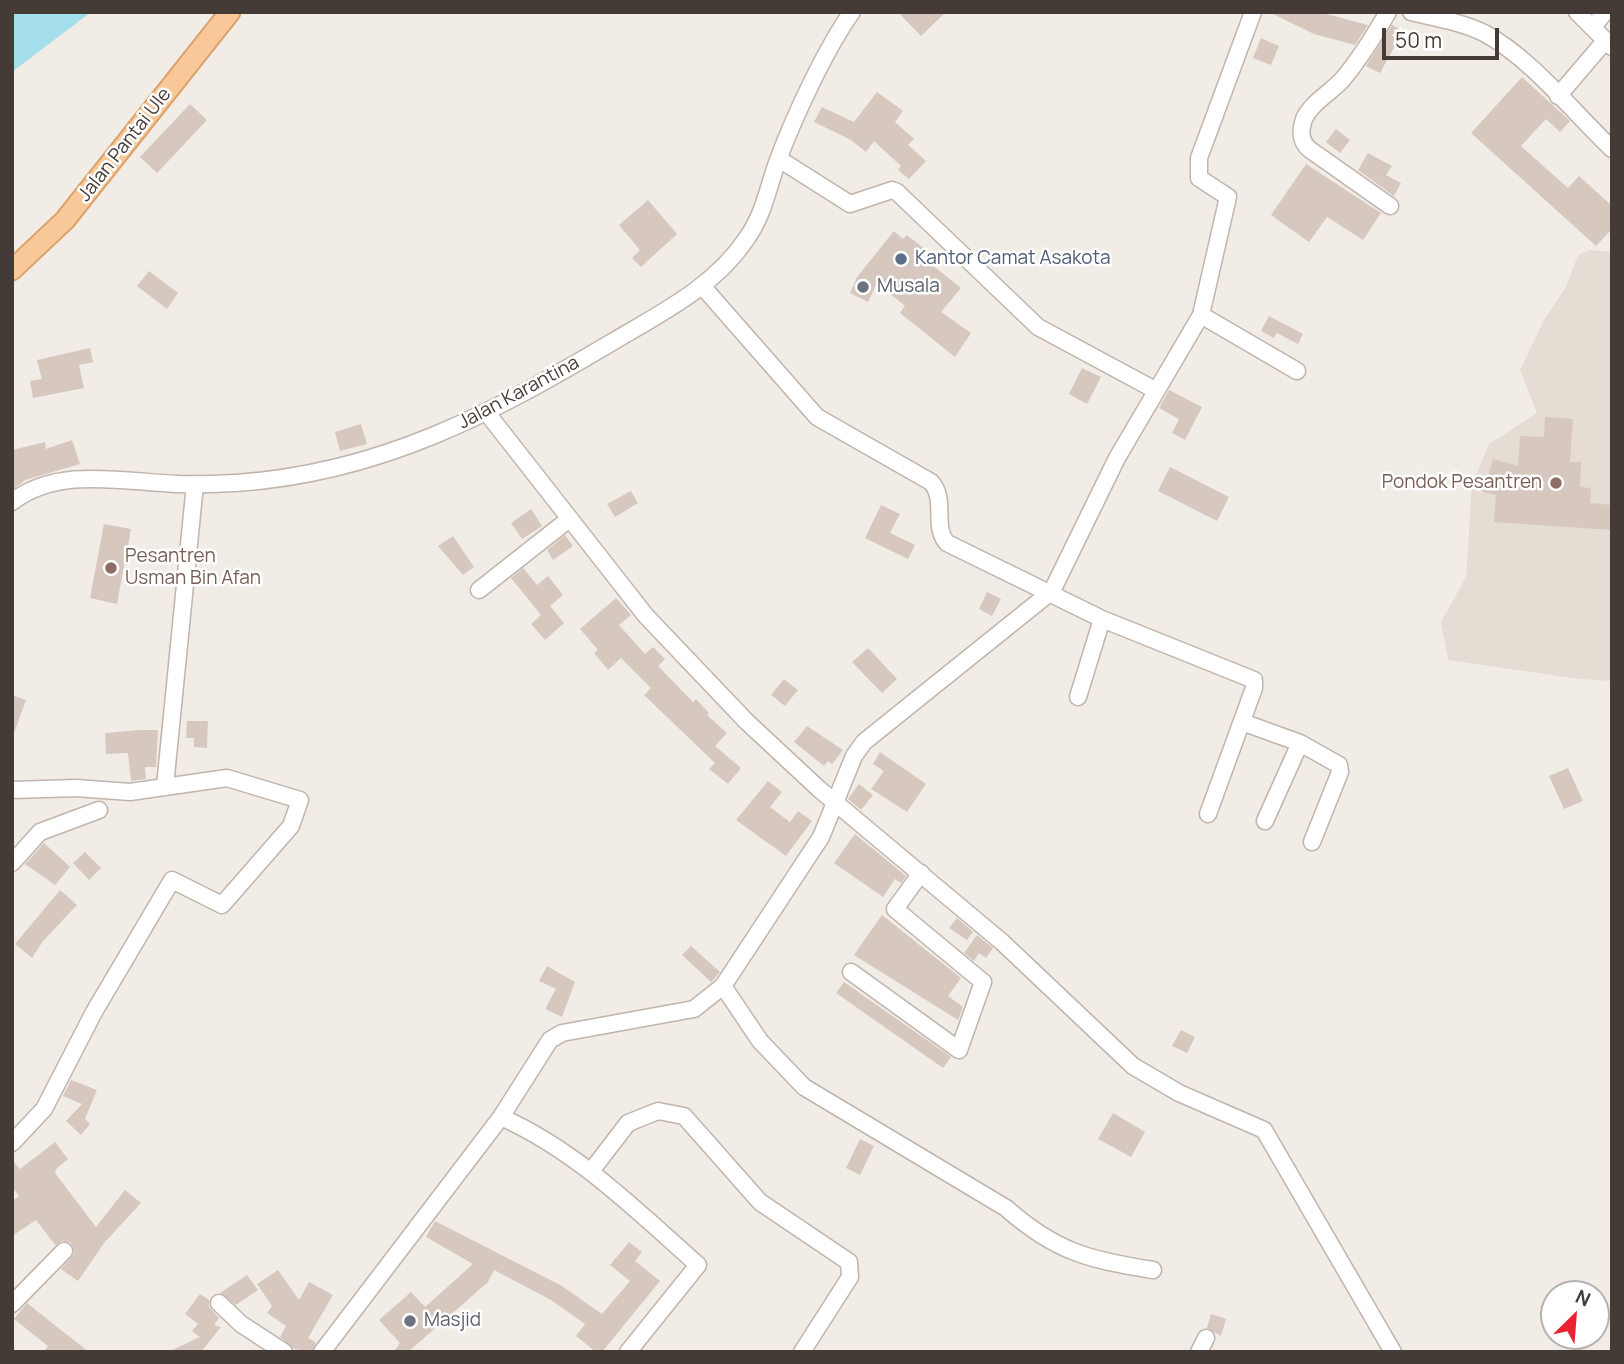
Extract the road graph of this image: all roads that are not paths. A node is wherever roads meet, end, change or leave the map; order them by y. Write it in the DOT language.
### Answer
graph roads {
  1 [pos="230,12"];
  2 [pos="852,12"];
  3 [pos="1253,12"];
  4 [pos="1388,12"];
  5 [pos="1411,12"];
  6 [pos="1577,12"];
  7 [pos="1605,12"];
  8 [pos="1593,27"];
  9 [pos="1609,44"];
  10 [pos="1558,96"];
  11 [pos="1612,149"];
  12 [pos="779,159"];
  13 [pos="1390,206"];
  14 [pos="12,270"];
  15 [pos="703,287"];
  16 [pos="1201,315"];
  17 [pos="1297,371"];
  18 [pos="1155,390"];
  19 [pos="487,413"];
  20 [pos="195,484"];
  21 [pos="12,502"];
  22 [pos="568,520"];
  23 [pos="479,590"];
  24 [pos="1052,592"];
  25 [pos="1102,619"];
  26 [pos="1077,697"];
  27 [pos="1242,722"];
  28 [pos="1300,743"];
  29 [pos="165,786"];
  30 [pos="12,790"];
  31 [pos="834,802"];
  32 [pos="99,810"];
  33 [pos="1208,814"];
  34 [pos="1265,821"];
  35 [pos="1312,842"];
  36 [pos="12,863"];
  37 [pos="921,873"];
  38 [pos="851,972"];
  39 [pos="723,986"];
  40 [pos="501,1117"];
  41 [pos="12,1143"];
  42 [pos="592,1170"];
  43 [pos="64,1251"];
  44 [pos="1153,1270"];
  45 [pos="219,1303"];
  46 [pos="12,1304"];
  47 [pos="284,1352"];
  48 [pos="322,1352"];
  49 [pos="628,1352"];
  50 [pos="802,1352"];
  51 [pos="1393,1352"];
  1 -- 14 [label="main road, Jalan Pantai Ule"];
  2 -- 12 [label="street, Jalan Karantina"];
  3 -- 16 [label="street"];
  4 -- 13 [label="street"];
  5 -- 10 [label="street"];
  6 -- 8 [label="street"];
  7 -- 8 [label="street"];
  8 -- 9 [label="street"];
  9 -- 10 [label="street"];
  10 -- 11 [label="street"];
  12 -- 15 [label="street, Jalan Karantina"];
  12 -- 18 [label="street"];
  15 -- 19 [label="street, Jalan Karantina"];
  15 -- 24 [label="street"];
  16 -- 17 [label="street"];
  16 -- 18 [label="street"];
  18 -- 24 [label="street"];
  19 -- 20 [label="street, Jalan Karantina"];
  19 -- 22 [label="street"];
  20 -- 21 [label="street, Jalan Karantina"];
  20 -- 29 [label="street"];
  22 -- 23 [label="street"];
  22 -- 31 [label="street"];
  24 -- 25 [label="street"];
  24 -- 31 [label="street"];
  25 -- 26 [label="street"];
  25 -- 27 [label="street"];
  27 -- 28 [label="street"];
  27 -- 33 [label="street"];
  28 -- 34 [label="street"];
  28 -- 35 [label="street"];
  29 -- 30 [label="street"];
  29 -- 41 [label="street"];
  31 -- 37 [label="street"];
  31 -- 39 [label="street"];
  32 -- 36 [label="street"];
  37 -- 38 [label="street"];
  37 -- 51 [label="street"];
  39 -- 40 [label="street"];
  39 -- 44 [label="street"];
  40 -- 42 [label="street"];
  40 -- 48 [label="street"];
  42 -- 49 [label="street"];
  42 -- 50 [label="street"];
  43 -- 46 [label="street"];
  45 -- 47 [label="street"];
}
